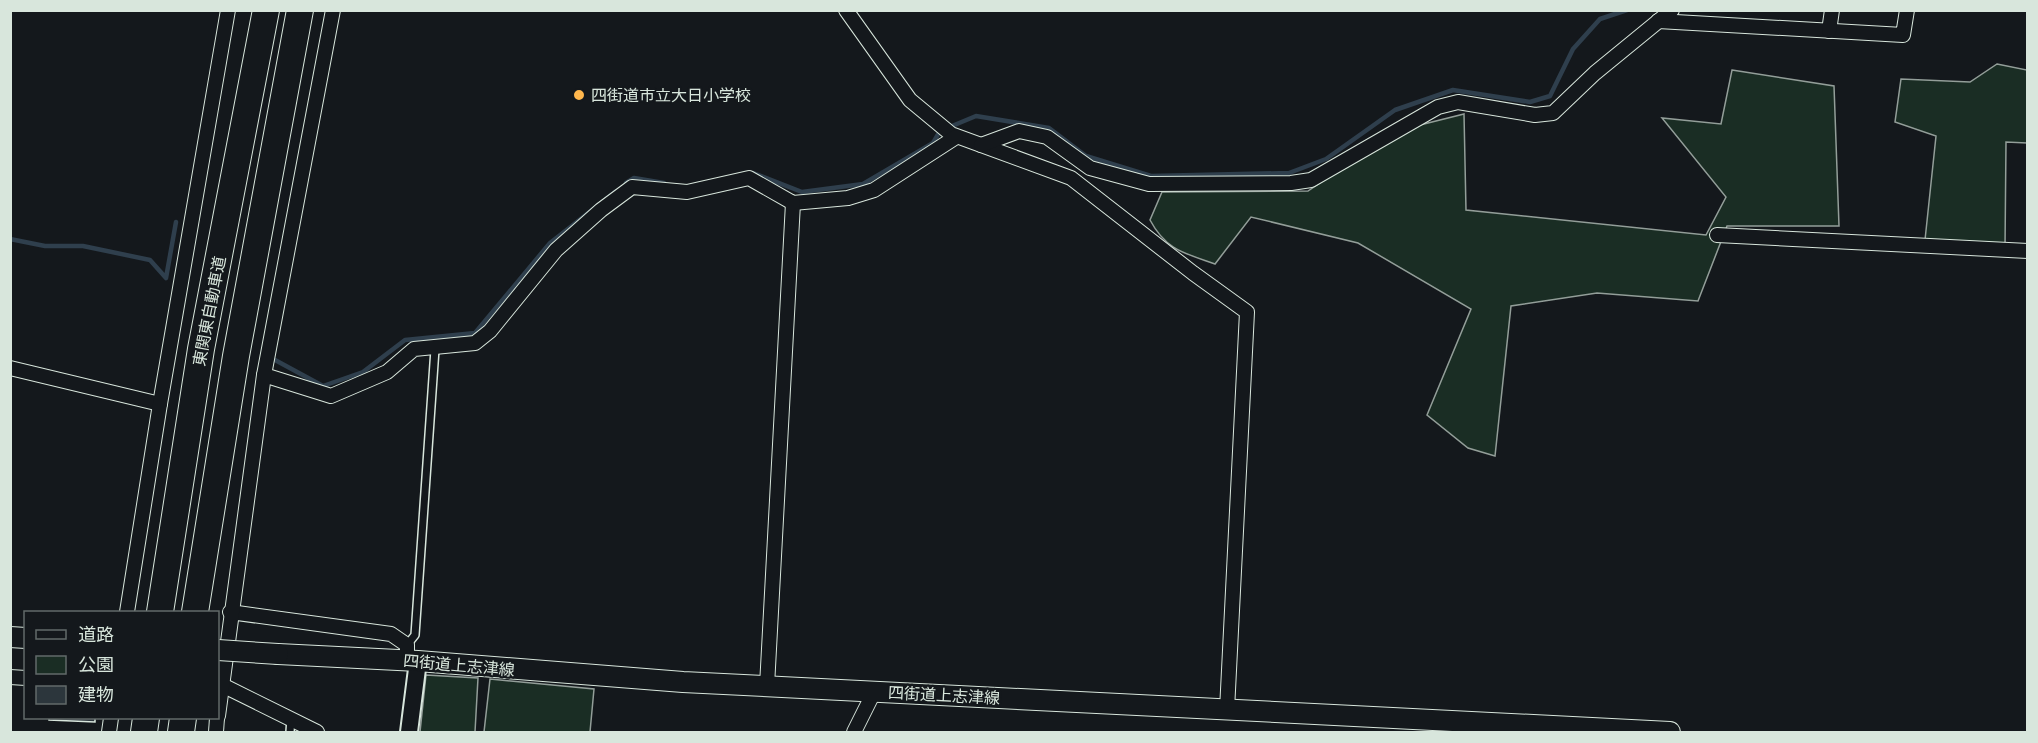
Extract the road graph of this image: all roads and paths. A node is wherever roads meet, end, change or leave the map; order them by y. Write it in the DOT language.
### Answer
graph roads {
  1 [pos="228,10"];
  2 [pos="266,10"];
  3 [pos="300,10"];
  4 [pos="333,10"];
  5 [pos="846,10"];
  6 [pos="1672,10"];
  7 [pos="1832,10"];
  8 [pos="1907,10"];
  9 [pos="1658,21"];
  10 [pos="1829,31"];
  11 [pos="953,135"];
  12 [pos="981,144"];
  13 [pos="793,203"];
  14 [pos="1717,235"];
  15 [pos="2028,251"];
  16 [pos="435,348"];
  17 [pos="10,368"];
  18 [pos="264,375"];
  19 [pos="160,404"];
  20 [pos="127,611"];
  21 [pos="160,611"];
  22 [pos="195,611"];
  23 [pos="230,612"];
  24 [pos="219,651"];
  25 [pos="410,655"];
  26 [pos="220,684"];
  27 [pos="767,686"];
  28 [pos="874,692"];
  29 [pos="219,695"];
  30 [pos="1227,710"];
  31 [pos="291,725"];
  32 [pos="1483,728"];
  33 [pos="317,732"];
  34 [pos="409,732"];
  35 [pos="854,732"];
  36 [pos="1670,732"];
  1 -- 19 [label="street"];
  2 -- 21 [label="highway, 東関東自動車道"];
  3 -- 22 [label="highway, 東関東自動車道"];
  4 -- 18 [label="street"];
  5 -- 11 [label="street"];
  6 -- 9 [label="street"];
  7 -- 10 [label="street"];
  8 -- 10 [label="street"];
  9 -- 10 [label="street"];
  9 -- 12 [label="street"];
  11 -- 12 [label="street"];
  11 -- 13 [label="street"];
  12 -- 30 [label="street"];
  13 -- 16 [label="street"];
  13 -- 27 [label="street"];
  14 -- 15 [label="street"];
  16 -- 18 [label="street"];
  16 -- 25 [label="lane"];
  17 -- 19 [label="street"];
  18 -- 23 [label="street"];
  19 -- 20 [label="street"];
  23 -- 25 [label="street"];
  23 -- 26 [label="street"];
  24 -- 25 [label="main road, 四街道上志津線, bridge"];
  25 -- 27 [label="main road, 四街道上志津線"];
  25 -- 34 [label="street"];
  26 -- 29 [label="street"];
  26 -- 31 [label="street"];
  27 -- 28 [label="main road, 四街道上志津線"];
  28 -- 30 [label="main road, 四街道上志津線"];
  28 -- 35 [label="street"];
  30 -- 32 [label="main road, 四街道上志津線"];
  31 -- 33 [label="street"];
  32 -- 36 [label="main road, 四街道上志津線"];
}
